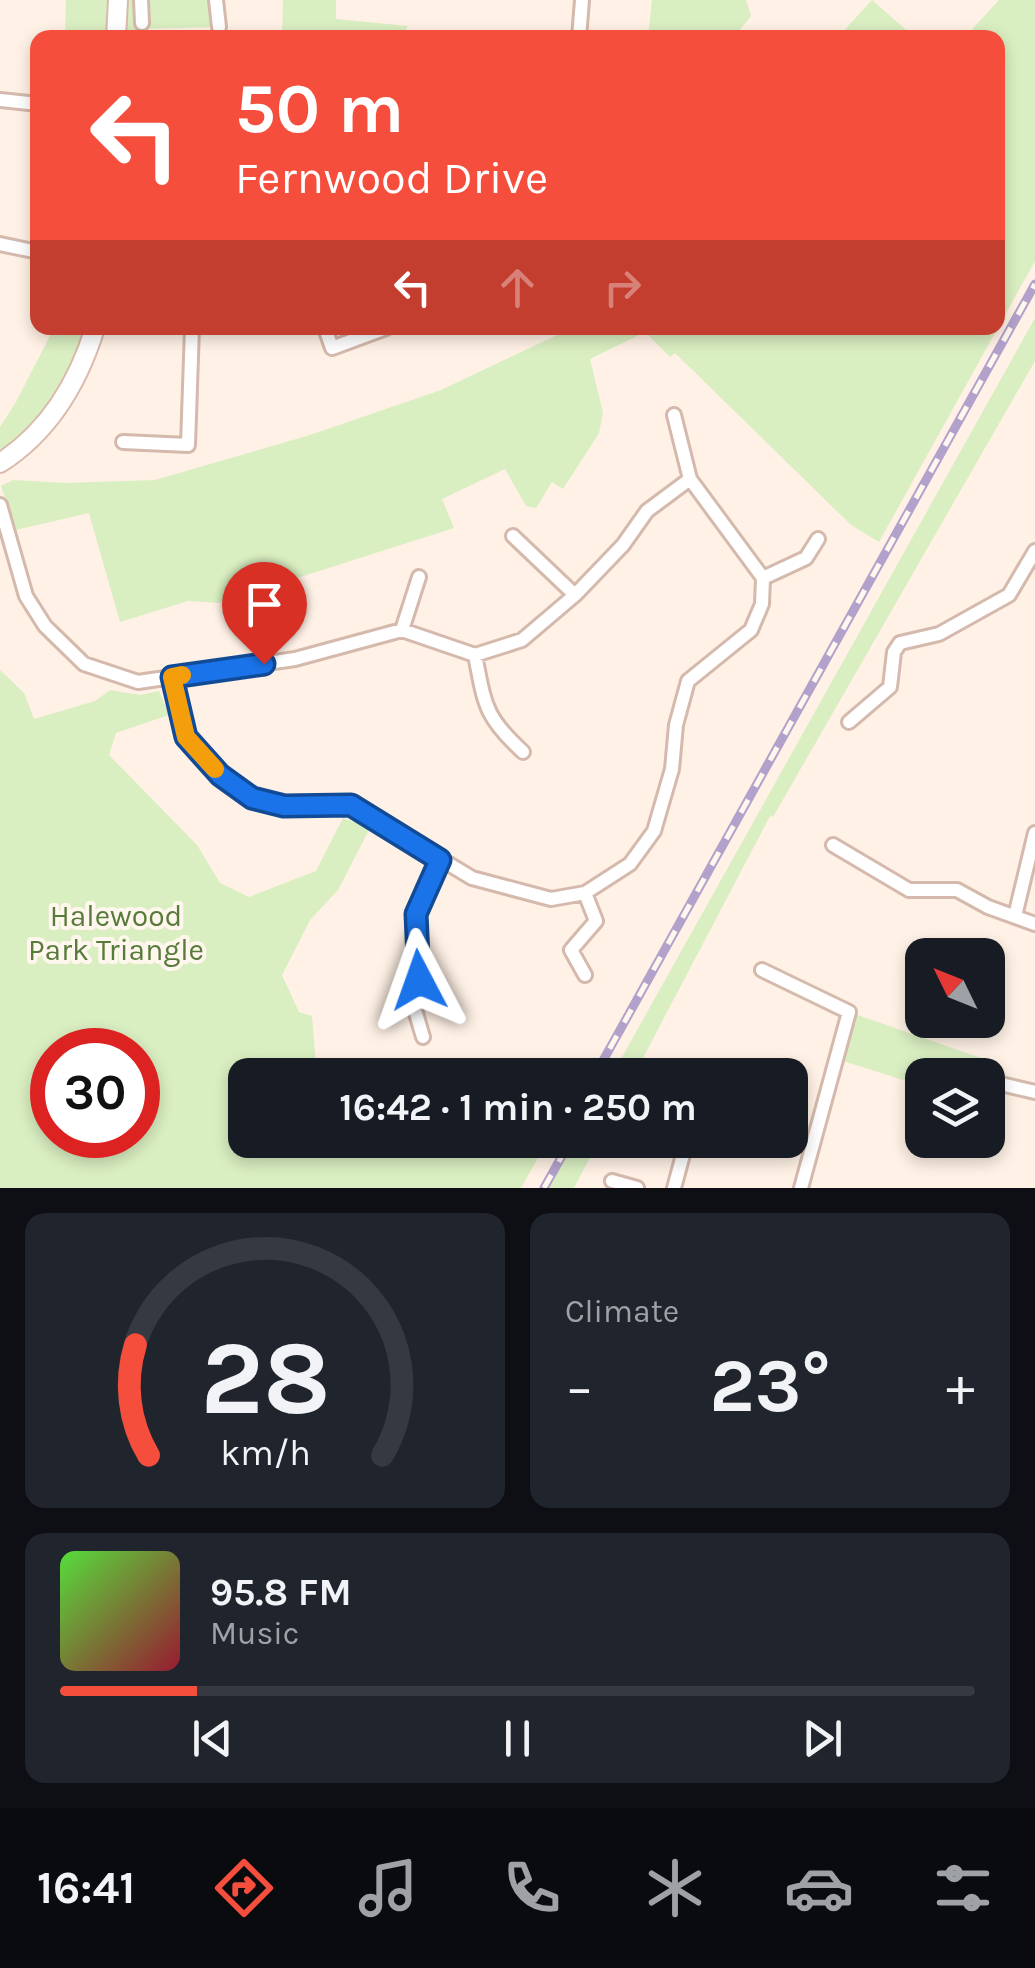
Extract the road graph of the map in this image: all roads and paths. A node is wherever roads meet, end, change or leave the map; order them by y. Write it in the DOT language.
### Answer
graph roads {
  1 [pos="118,0"];
  2 [pos="142,0"];
  3 [pos="216,0"];
  4 [pos="582,0"];
  5 [pos="142,23"];
  6 [pos="219,27"];
  7 [pos="116,30"];
  8 [pos="580,30"];
  9 [pos="0,100"];
  10 [pos="30,103"];
  11 [pos="0,244"];
  12 [pos="30,250"];
  13 [pos="92,335"];
  14 [pos="192,335"];
  15 [pos="327,335"];
  16 [pos="367,335"];
  17 [pos="674,415"];
  18 [pos="123,442"];
  19 [pos="0,463"];
  20 [pos="690,480"];
  21 [pos="0,505"];
  22 [pos="513,536"];
  23 [pos="818,538"];
  24 [pos="1035,551"];
  25 [pos="419,577"];
  26 [pos="763,578"];
  27 [pos="575,596"];
  28 [pos="402,630"];
  29 [pos="475,655"];
  30 [pos="172,677"];
  31 [pos="849,722"];
  32 [pos="523,752"];
  33 [pos="1035,832"];
  34 [pos="833,846"];
  35 [pos="440,860"];
  36 [pos="586,892"];
  37 [pos="1015,916"];
  38 [pos="1035,924"];
  39 [pos="762,970"];
  40 [pos="585,975"];
  41 [pos="423,1036"];
  42 [pos="1005,1086"];
  43 [pos="1035,1092"];
  44 [pos="682,1158"];
  45 [pos="612,1181"];
  46 [pos="636,1188"];
  47 [pos="674,1188"];
  48 [pos="801,1188"];
  1 -- 7 [label="street"];
  2 -- 5 [label="street"];
  3 -- 6 [label="street"];
  4 -- 8 [label="street"];
  9 -- 10 [label="street"];
  11 -- 12 [label="street"];
  13 -- 19 [label="street"];
  14 -- 18 [label="street"];
  15 -- 16 [label="street"];
  17 -- 20 [label="street"];
  20 -- 26 [label="street"];
  20 -- 27 [label="street"];
  21 -- 30 [label="street"];
  22 -- 27 [label="street"];
  23 -- 26 [label="street"];
  24 -- 31 [label="street"];
  25 -- 28 [label="street"];
  26 -- 36 [label="street"];
  27 -- 29 [label="street"];
  28 -- 29 [label="street"];
  28 -- 30 [label="street"];
  29 -- 32 [label="street"];
  30 -- 35 [label="street"];
  33 -- 37 [label="street"];
  34 -- 37 [label="street"];
  35 -- 36 [label="street"];
  35 -- 41 [label="street"];
  36 -- 40 [label="street"];
  37 -- 38 [label="street"];
  39 -- 48 [label="street"];
  42 -- 43 [label="street"];
  44 -- 47 [label="street"];
  45 -- 46 [label="street"];
}
